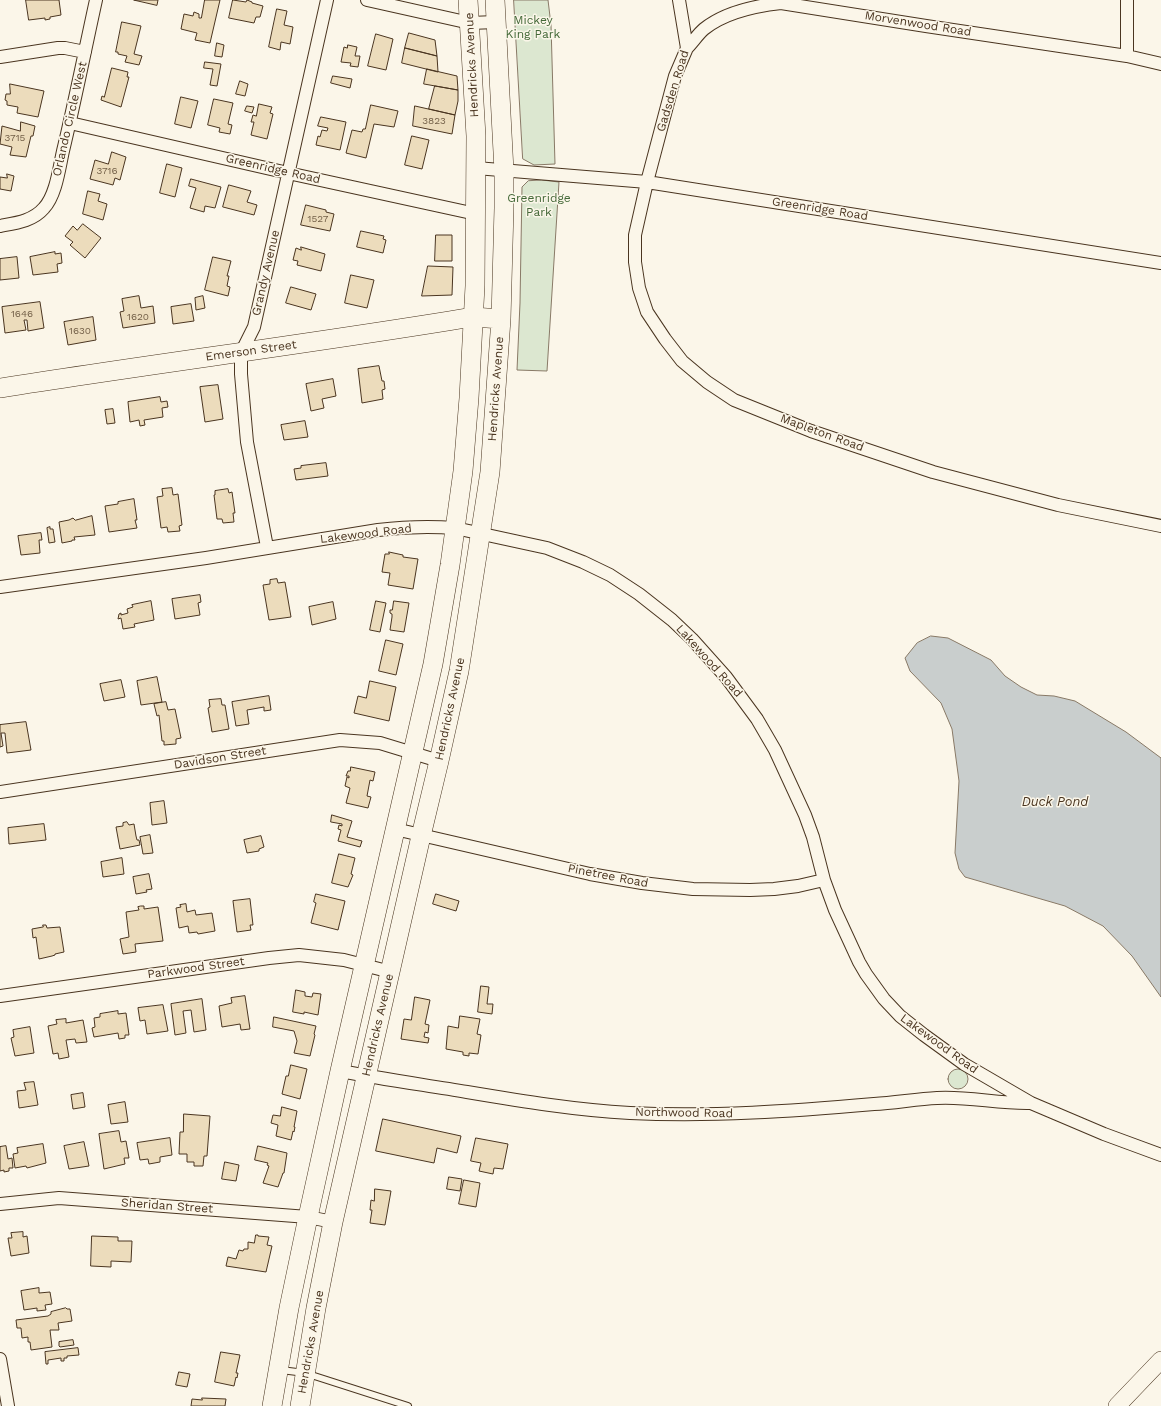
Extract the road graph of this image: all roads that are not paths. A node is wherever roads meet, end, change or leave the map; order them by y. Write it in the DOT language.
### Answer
graph roads {
  1 [pos="96,0"];
  2 [pos="327,0"];
  3 [pos="367,0"];
  4 [pos="468,0"];
  5 [pos="495,0"];
  6 [pos="679,0"];
  7 [pos="1127,0"];
  8 [pos="496,22"];
  9 [pos="470,23"];
  10 [pos="687,48"];
  11 [pos="85,52"];
  12 [pos="1127,56"];
  13 [pos="0,57"];
  14 [pos="1161,64"];
  15 [pos="70,123"];
  16 [pos="476,168"];
  17 [pos="504,171"];
  18 [pos="288,173"];
  19 [pos="647,182"];
  20 [pos="476,214"];
  21 [pos="0,226"];
  22 [pos="1161,263"];
  23 [pos="501,312"];
  24 [pos="473,318"];
  25 [pos="241,353"];
  26 [pos="0,388"];
  27 [pos="1161,526"];
  28 [pos="455,528"];
  29 [pos="482,533"];
  30 [pos="267,547"];
  31 [pos="0,587"];
  32 [pos="414,753"];
  33 [pos="439,761"];
  34 [pos="0,792"];
  35 [pos="395,829"];
  36 [pos="421,836"];
  37 [pos="824,880"];
  38 [pos="364,964"];
  39 [pos="391,972"];
  40 [pos="0,996"];
  41 [pos="340,1071"];
  42 [pos="366,1076"];
  43 [pos="1031,1103"];
  44 [pos="1161,1155"];
  45 [pos="0,1204"];
  46 [pos="308,1217"];
  47 [pos="333,1222"];
  48 [pos="0,1359"];
  49 [pos="1161,1360"];
  50 [pos="278,1369"];
  51 [pos="305,1373"];
  52 [pos="5,1404"];
  53 [pos="272,1406"];
  54 [pos="300,1406"];
  55 [pos="408,1406"];
  56 [pos="1117,1406"];
  1 -- 11 [label="street, Orlando Circle West"];
  2 -- 18 [label="street, Grandy Avenue"];
  3 -- 9 [label="street"];
  4 -- 9 [label="main road, Hendricks Avenue"];
  5 -- 8 [label="main road, Hendricks Avenue"];
  6 -- 10 [label="street, Gadsden Road"];
  7 -- 12 [label="street"];
  8 -- 9 [label="street"];
  8 -- 17 [label="main road, Hendricks Avenue"];
  9 -- 16 [label="main road, Hendricks Avenue"];
  10 -- 12 [label="street, Morvenwood Road"];
  10 -- 19 [label="street, Gadsden Road"];
  11 -- 13 [label="street"];
  11 -- 15 [label="street, Orlando Circle West"];
  12 -- 14 [label="street, Morvenwood Road"];
  15 -- 18 [label="street, Greenridge Road"];
  15 -- 21 [label="street, Orlando Circle West"];
  16 -- 17 [label="street, Greenridge Road"];
  16 -- 20 [label="main road, Hendricks Avenue"];
  17 -- 19 [label="street, Greenridge Road"];
  17 -- 23 [label="main road, Hendricks Avenue"];
  18 -- 20 [label="street, Greenridge Road"];
  18 -- 25 [label="street, Grandy Avenue"];
  19 -- 22 [label="street, Greenridge Road"];
  19 -- 27 [label="street, Mapleton Road"];
  20 -- 23 [label="main road"];
  20 -- 24 [label="main road, Hendricks Avenue"];
  23 -- 24 [label="main road, Emerson Street"];
  23 -- 29 [label="main road, Hendricks Avenue"];
  24 -- 25 [label="main road, Emerson Street"];
  24 -- 28 [label="main road, Hendricks Avenue"];
  25 -- 26 [label="main road, Emerson Street"];
  25 -- 30 [label="street, Grandy Avenue"];
  28 -- 29 [label="street, Lakewood Road"];
  28 -- 30 [label="street, Lakewood Road"];
  28 -- 32 [label="main road, Hendricks Avenue"];
  29 -- 33 [label="main road, Hendricks Avenue"];
  29 -- 37 [label="street, Lakewood Road"];
  30 -- 31 [label="street, Lakewood Road"];
  32 -- 33 [label="street, Davidson Street"];
  32 -- 34 [label="street, Davidson Street"];
  32 -- 35 [label="main road, Hendricks Avenue"];
  33 -- 36 [label="main road, Hendricks Avenue"];
  35 -- 36 [label="street, Pinetree Road"];
  35 -- 38 [label="main road, Hendricks Avenue"];
  36 -- 37 [label="street, Pinetree Road"];
  36 -- 39 [label="main road, Hendricks Avenue"];
  37 -- 43 [label="street, Lakewood Road"];
  38 -- 39 [label="street, Parkwood Street"];
  38 -- 40 [label="street, Parkwood Street"];
  38 -- 41 [label="main road, Hendricks Avenue"];
  39 -- 42 [label="main road, Hendricks Avenue"];
  41 -- 42 [label="street, Northwood Road"];
  41 -- 46 [label="main road, Hendricks Avenue"];
  42 -- 43 [label="street, Northwood Road"];
  42 -- 47 [label="main road, Hendricks Avenue"];
  43 -- 44 [label="street, Lakewood Road"];
  45 -- 46 [label="street, Sheridan Street"];
  46 -- 47 [label="street, Sheridan Street"];
  46 -- 50 [label="main road, Hendricks Avenue"];
  47 -- 51 [label="main road, Hendricks Avenue"];
  48 -- 52 [label="street"];
  49 -- 56 [label="street"];
  50 -- 51 [label="lane"];
  50 -- 53 [label="main road, Hendricks Avenue"];
  51 -- 54 [label="main road, Hendricks Avenue"];
  51 -- 55 [label="lane"];
}
